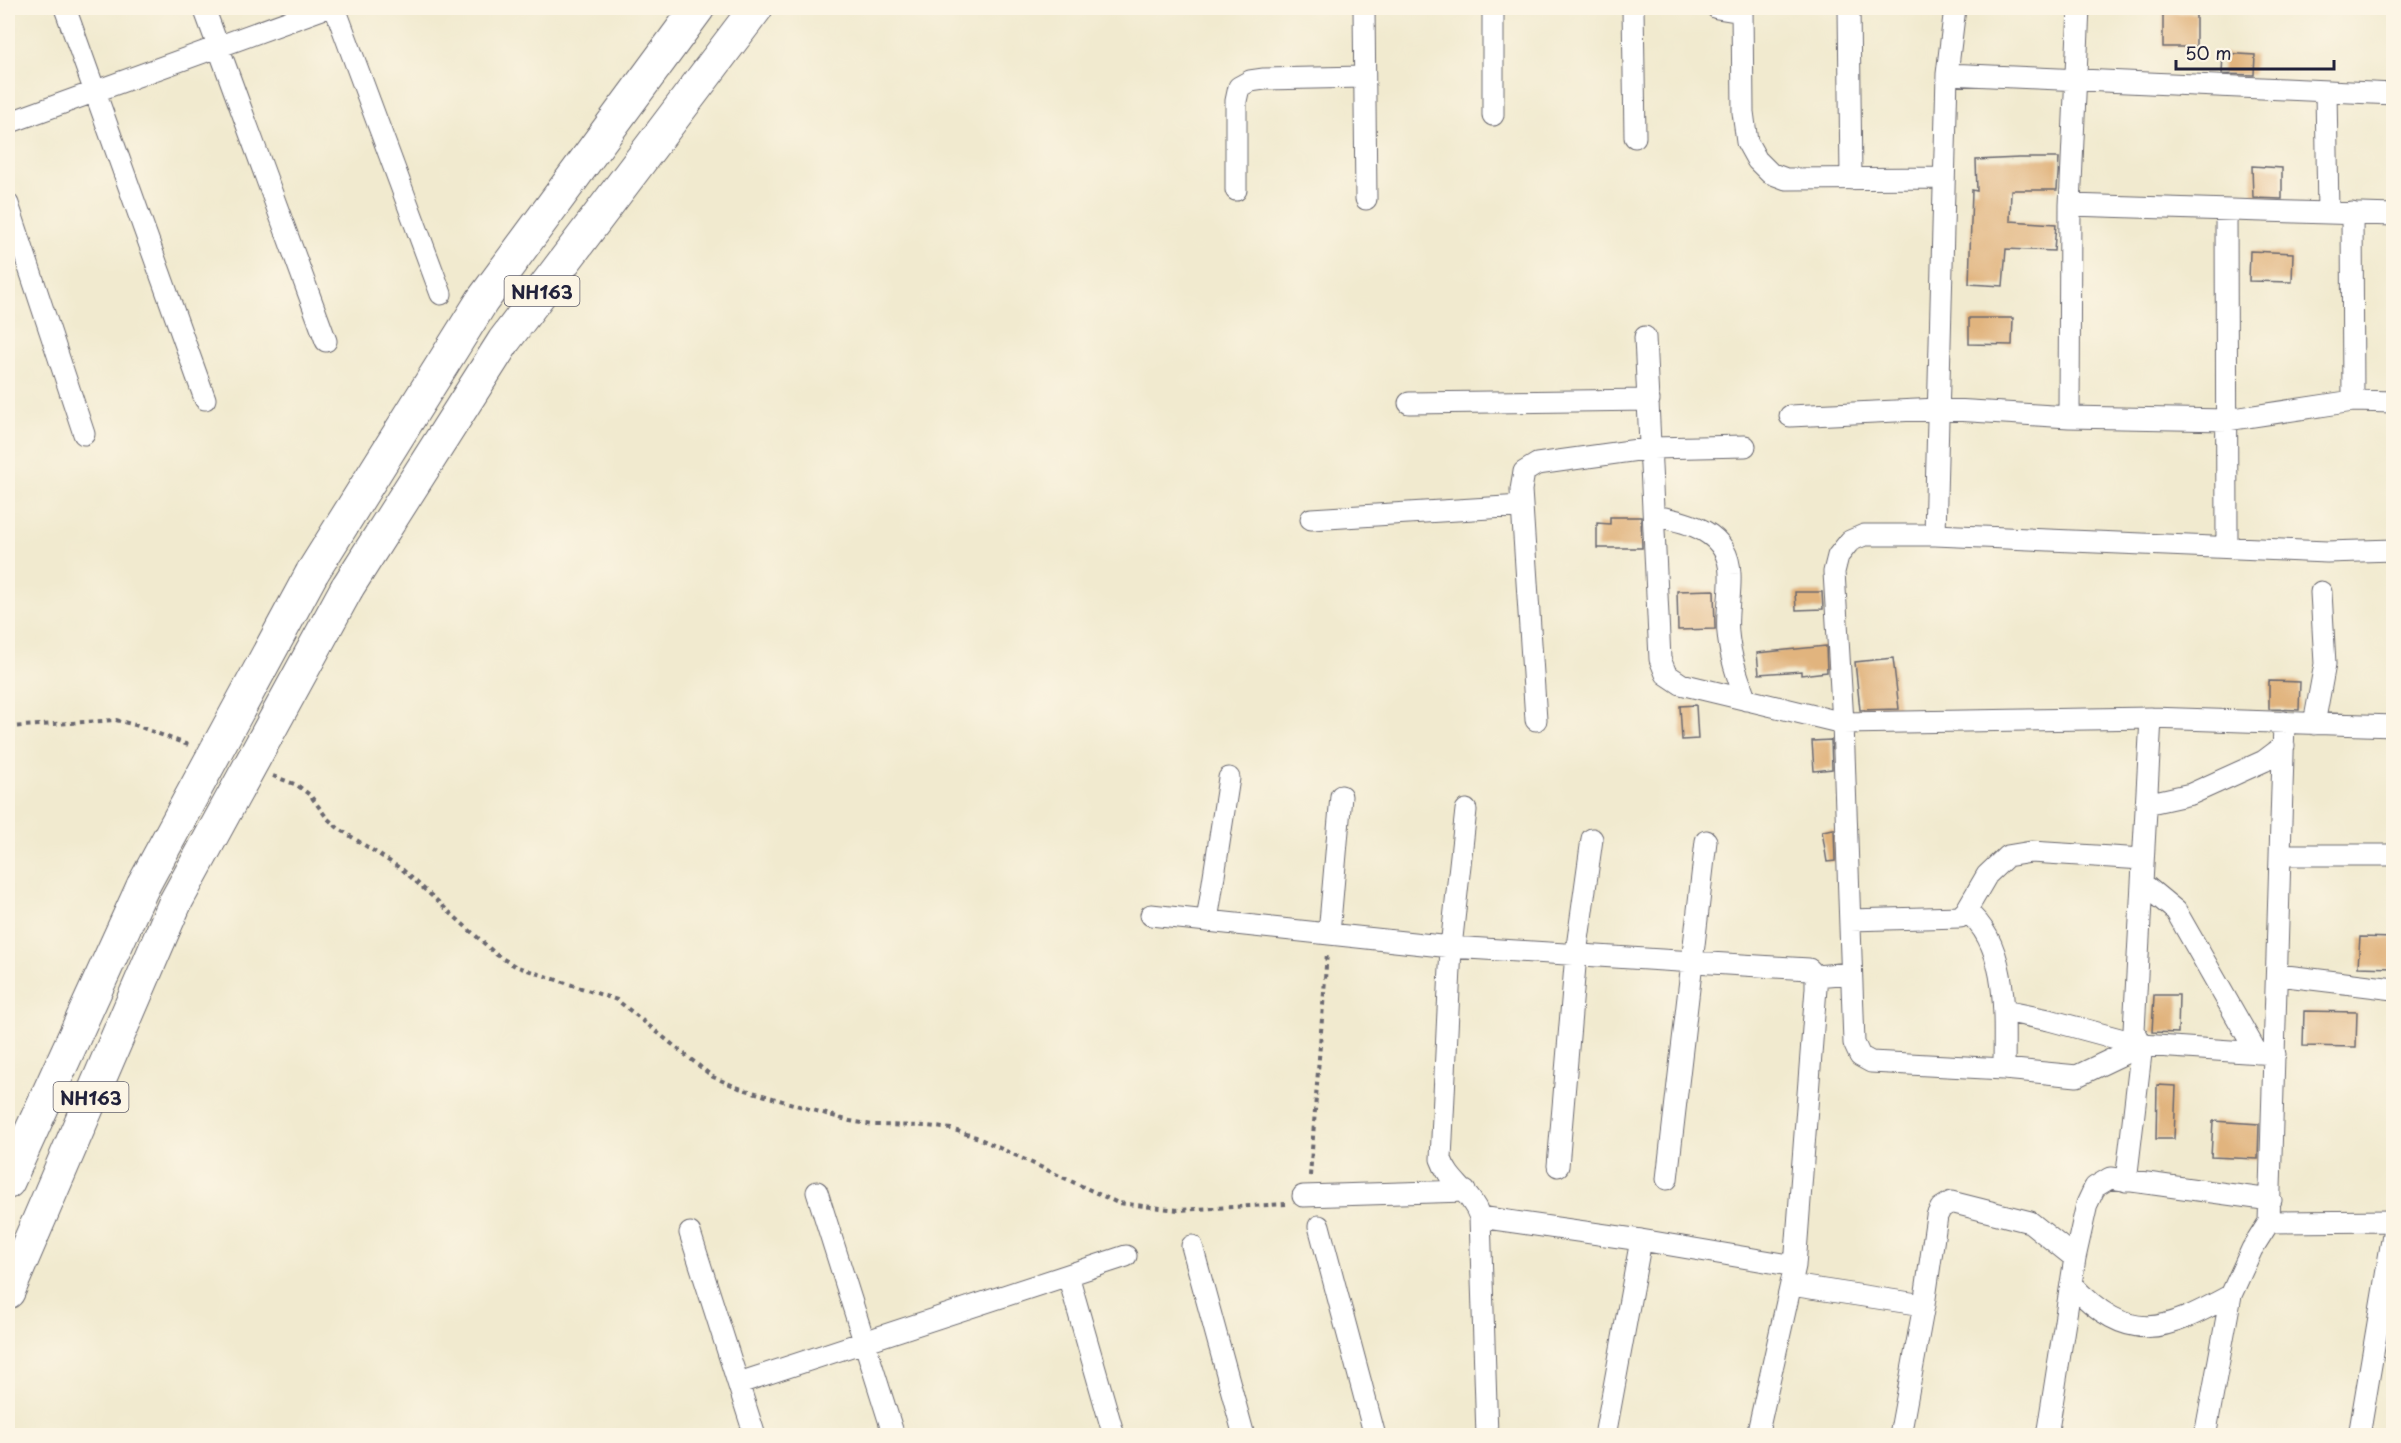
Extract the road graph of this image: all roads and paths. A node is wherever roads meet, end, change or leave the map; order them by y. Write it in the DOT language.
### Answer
graph roads {
  1 [pos="65,8"];
  2 [pos="204,8"];
  3 [pos="325,8"];
  4 [pos="335,8"];
  5 [pos="698,8"];
  6 [pos="756,8"];
  7 [pos="1364,8"];
  8 [pos="1493,8"];
  9 [pos="1633,8"];
  10 [pos="1717,8"];
  11 [pos="1849,8"];
  12 [pos="1955,8"];
  13 [pos="2079,8"];
  14 [pos="1742,10"];
  15 [pos="218,46"];
  16 [pos="1947,75"];
  17 [pos="1365,77"];
  18 [pos="2074,79"];
  19 [pos="95,91"];
  20 [pos="2326,91"];
  21 [pos="2394,94"];
  22 [pos="1494,116"];
  23 [pos="8,123"];
  24 [pos="1635,137"];
  25 [pos="1944,178"];
  26 [pos="1851,179"];
  27 [pos="1236,190"];
  28 [pos="1366,199"];
  29 [pos="8,204"];
  30 [pos="2070,205"];
  31 [pos="2226,210"];
  32 [pos="2328,213"];
  33 [pos="2352,213"];
  34 [pos="2394,215"];
  35 [pos="441,294"];
  36 [pos="1645,337"];
  37 [pos="326,341"];
  38 [pos="205,399"];
  39 [pos="1649,400"];
  40 [pos="2354,401"];
  41 [pos="2394,402"];
  42 [pos="1409,403"];
  43 [pos="1938,409"];
  44 [pos="1790,416"];
  45 [pos="2069,417"];
  46 [pos="2227,420"];
  47 [pos="84,434"];
  48 [pos="1745,446"];
  49 [pos="1652,448"];
  50 [pos="1522,506"];
  51 [pos="1654,516"];
  52 [pos="1311,519"];
  53 [pos="1935,535"];
  54 [pos="2227,546"];
  55 [pos="2394,550"];
  56 [pos="2321,592"];
  57 [pos="1746,700"];
  58 [pos="2151,718"];
  59 [pos="1536,720"];
  60 [pos="2284,722"];
  61 [pos="1843,723"];
  62 [pos="2314,724"];
  63 [pos="2394,726"];
  64 [pos="8,728"];
  65 [pos="2284,746"];
  66 [pos="197,748"];
  67 [pos="272,776"];
  68 [pos="1230,778"];
  69 [pos="1341,796"];
  70 [pos="2146,804"];
  71 [pos="1466,810"];
  72 [pos="1592,839"];
  73 [pos="1706,841"];
  74 [pos="2281,855"];
  75 [pos="2394,855"];
  76 [pos="2143,859"];
  77 [pos="2142,883"];
  78 [pos="1966,911"];
  79 [pos="1151,915"];
  80 [pos="1850,920"];
  81 [pos="1207,921"];
  82 [pos="1329,934"];
  83 [pos="1451,947"];
  84 [pos="1576,954"];
  85 [pos="1692,962"];
  86 [pos="1851,973"];
  87 [pos="2278,975"];
  88 [pos="1816,976"];
  89 [pos="2394,989"];
  90 [pos="2004,1011"];
  91 [pos="2142,1045"];
  92 [pos="2266,1054"];
  93 [pos="2004,1069"];
  94 [pos="1558,1166"];
  95 [pos="1667,1179"];
  96 [pos="2126,1181"];
  97 [pos="8,1182"];
  98 [pos="1466,1191"];
  99 [pos="817,1192"];
  100 [pos="1303,1196"];
  101 [pos="2271,1200"];
  102 [pos="1480,1217"];
  103 [pos="2394,1221"];
  104 [pos="2269,1222"];
  105 [pos="1319,1226"];
  106 [pos="2394,1228"];
  107 [pos="690,1233"];
  108 [pos="1641,1240"];
  109 [pos="1192,1246"];
  110 [pos="1126,1256"];
  111 [pos="2075,1258"];
  112 [pos="1068,1275"];
  113 [pos="1793,1275"];
  114 [pos="2071,1284"];
  115 [pos="8,1292"];
  116 [pos="2231,1295"];
  117 [pos="1924,1305"];
  118 [pos="865,1342"];
  119 [pos="739,1383"];
  120 [pos="755,1436"];
  121 [pos="894,1436"];
  122 [pos="1114,1436"];
  123 [pos="1244,1436"];
  124 [pos="1375,1436"];
  125 [pos="1487,1436"];
  126 [pos="1605,1436"];
  127 [pos="1757,1436"];
  128 [pos="1900,1436"];
  129 [pos="2047,1436"];
  130 [pos="2205,1436"];
  131 [pos="2359,1436"];
  1 -- 19 [label="street"];
  2 -- 15 [label="street"];
  3 -- 15 [label="street"];
  4 -- 35 [label="street"];
  5 -- 97 [label="highway, NH163, bridge"];
  6 -- 115 [label="highway, NH163, bridge"];
  7 -- 17 [label="street"];
  8 -- 22 [label="street"];
  9 -- 24 [label="street"];
  10 -- 14 [label="street"];
  11 -- 26 [label="street"];
  12 -- 16 [label="street"];
  13 -- 18 [label="street"];
  14 -- 26 [label="street"];
  15 -- 19 [label="street"];
  15 -- 37 [label="street"];
  16 -- 18 [label="street"];
  16 -- 25 [label="street"];
  17 -- 27 [label="street"];
  17 -- 28 [label="street"];
  18 -- 20 [label="street"];
  18 -- 30 [label="street"];
  19 -- 23 [label="street"];
  19 -- 38 [label="street"];
  20 -- 21 [label="street"];
  20 -- 32 [label="street"];
  25 -- 26 [label="street"];
  25 -- 43 [label="street"];
  29 -- 47 [label="street"];
  30 -- 31 [label="street"];
  30 -- 45 [label="street"];
  31 -- 32 [label="street"];
  31 -- 46 [label="street"];
  32 -- 33 [label="street"];
  33 -- 34 [label="street"];
  33 -- 40 [label="street"];
  36 -- 39 [label="street"];
  39 -- 42 [label="street"];
  39 -- 49 [label="street"];
  40 -- 41 [label="street"];
  40 -- 46 [label="street"];
  43 -- 44 [label="street"];
  43 -- 45 [label="street"];
  43 -- 53 [label="street"];
  45 -- 46 [label="street"];
  46 -- 54 [label="street"];
  48 -- 49 [label="street"];
  49 -- 50 [label="street"];
  49 -- 51 [label="street"];
  50 -- 52 [label="street"];
  50 -- 59 [label="street"];
  51 -- 57 [label="street"];
  51 -- 57 [label="street"];
  53 -- 54 [label="street"];
  53 -- 61 [label="street"];
  54 -- 55 [label="street"];
  56 -- 62 [label="street"];
  57 -- 61 [label="street"];
  58 -- 60 [label="street"];
  58 -- 61 [label="street"];
  58 -- 70 [label="street"];
  60 -- 62 [label="street"];
  60 -- 65 [label="street"];
  61 -- 80 [label="street"];
  62 -- 63 [label="street"];
  64 -- 66 [label="path"];
  65 -- 70 [label="street"];
  65 -- 74 [label="street"];
  67 -- 100 [label="path"];
  68 -- 81 [label="street"];
  69 -- 82 [label="street"];
  70 -- 76 [label="street"];
  71 -- 83 [label="street"];
  72 -- 84 [label="street"];
  73 -- 85 [label="street"];
  74 -- 75 [label="street"];
  74 -- 87 [label="street"];
  76 -- 77 [label="street"];
  76 -- 78 [label="street"];
  77 -- 91 [label="street"];
  77 -- 92 [label="street"];
  78 -- 80 [label="street"];
  78 -- 90 [label="street"];
  79 -- 81 [label="street"];
  80 -- 86 [label="street"];
  81 -- 82 [label="street"];
  82 -- 83 [label="street"];
  82 -- 100 [label="path"];
  83 -- 84 [label="street"];
  83 -- 98 [label="street"];
  84 -- 85 [label="street"];
  84 -- 94 [label="street"];
  85 -- 88 [label="street"];
  85 -- 95 [label="street"];
  86 -- 88 [label="street"];
  86 -- 93 [label="street"];
  87 -- 89 [label="street"];
  87 -- 92 [label="street"];
  88 -- 113 [label="street"];
  90 -- 91 [label="street"];
  90 -- 93 [label="street"];
  91 -- 92 [label="street"];
  91 -- 93 [label="street"];
  91 -- 96 [label="street"];
  92 -- 101 [label="street"];
  96 -- 101 [label="street"];
  96 -- 111 [label="street"];
  98 -- 100 [label="street"];
  98 -- 102 [label="street"];
  99 -- 118 [label="street"];
  101 -- 104 [label="street"];
  102 -- 108 [label="street"];
  102 -- 125 [label="street"];
  103 -- 104 [label="street"];
  104 -- 116 [label="street"];
  105 -- 124 [label="street"];
  106 -- 131 [label="street"];
  107 -- 119 [label="street"];
  108 -- 113 [label="street"];
  108 -- 126 [label="street"];
  109 -- 123 [label="street"];
  110 -- 112 [label="street"];
  111 -- 114 [label="street"];
  111 -- 117 [label="street"];
  112 -- 118 [label="street"];
  112 -- 122 [label="street"];
  113 -- 117 [label="street"];
  113 -- 127 [label="street"];
  114 -- 116 [label="street"];
  114 -- 129 [label="street"];
  116 -- 130 [label="street"];
  117 -- 128 [label="street"];
  118 -- 119 [label="street"];
  118 -- 121 [label="street"];
  119 -- 120 [label="street"];
}
